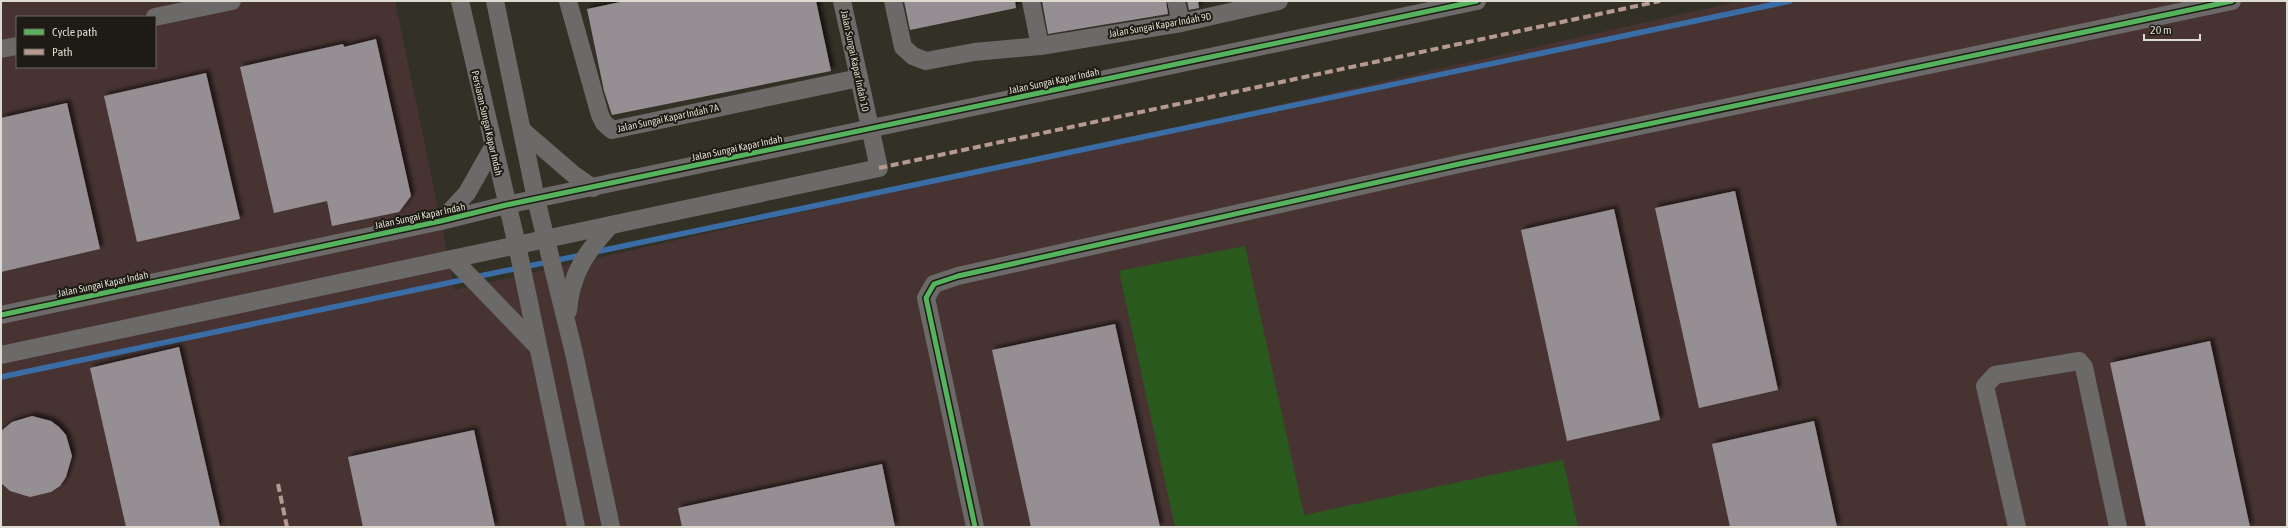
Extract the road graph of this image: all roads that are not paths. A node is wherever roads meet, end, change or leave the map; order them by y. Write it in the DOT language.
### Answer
graph roads {
  1 [pos="232,1"];
  2 [pos="460,1"];
  3 [pos="495,1"];
  4 [pos="568,1"];
  5 [pos="842,1"];
  6 [pos="893,1"];
  7 [pos="1031,1"];
  8 [pos="1176,1"];
  9 [pos="1279,1"];
  10 [pos="1477,1"];
  11 [pos="2232,1"];
  12 [pos="156,17"];
  13 [pos="1181,23"];
  14 [pos="16,46"];
  15 [pos="1040,46"];
  16 [pos="1,49"];
  17 [pos="859,78"];
  18 [pos="870,129"];
  19 [pos="522,130"];
  20 [pos="493,147"];
  21 [pos="594,188"];
  22 [pos="536,199"];
  23 [pos="506,206"];
  24 [pos="441,221"];
  25 [pos="611,225"];
  26 [pos="548,245"];
  27 [pos="518,252"];
  28 [pos="453,259"];
  29 [pos="1,315"];
  30 [pos="567,326"];
  31 [pos="537,346"];
  32 [pos="1,355"];
  33 [pos="576,527"];
  34 [pos="611,527"];
  35 [pos="975,527"];
  36 [pos="2017,527"];
  37 [pos="2118,527"];
  1 -- 12 [label="street"];
  2 -- 20 [label="street, Persiaran Sungai Kapar Indah"];
  3 -- 19 [label="street"];
  4 -- 17 [label="street, Jalan Sungai Kapar Indah 7A"];
  5 -- 17 [label="street, Jalan Sungai Kapar Indah 10"];
  6 -- 15 [label="street, Jalan Sungai Kapar Indah 9D"];
  7 -- 15 [label="street"];
  8 -- 13 [label="street"];
  9 -- 13 [label="street, Jalan Sungai Kapar Indah 9D"];
  10 -- 18 [label="street, Jalan Sungai Kapar Indah"];
  11 -- 35 [label="street"];
  13 -- 15 [label="street, Jalan Sungai Kapar Indah 9D"];
  14 -- 16 [label="street"];
  17 -- 18 [label="street, Jalan Sungai Kapar Indah 10"];
  18 -- 21 [label="street, Jalan Sungai Kapar Indah"];
  18 -- 25 [label="street, Jalan Sungai Kapar Indah 10"];
  19 -- 21 [label="street"];
  19 -- 22 [label="street"];
  20 -- 23 [label="street, Persiaran Sungai Kapar Indah"];
  20 -- 24 [label="street"];
  21 -- 22 [label="street, Jalan Sungai Kapar Indah"];
  22 -- 23 [label="street, Jalan Sungai Kapar Indah"];
  22 -- 26 [label="street"];
  23 -- 24 [label="street, Jalan Sungai Kapar Indah"];
  23 -- 27 [label="street, Persiaran Sungai Kapar Indah"];
  24 -- 29 [label="street, Jalan Sungai Kapar Indah"];
  25 -- 26 [label="street"];
  25 -- 30 [label="street"];
  26 -- 27 [label="street"];
  26 -- 30 [label="street"];
  27 -- 28 [label="street"];
  27 -- 31 [label="street, Persiaran Sungai Kapar Indah"];
  28 -- 31 [label="street"];
  28 -- 32 [label="street"];
  30 -- 34 [label="street"];
  31 -- 33 [label="street, Persiaran Sungai Kapar Indah"];
  36 -- 37 [label="street"];
}
